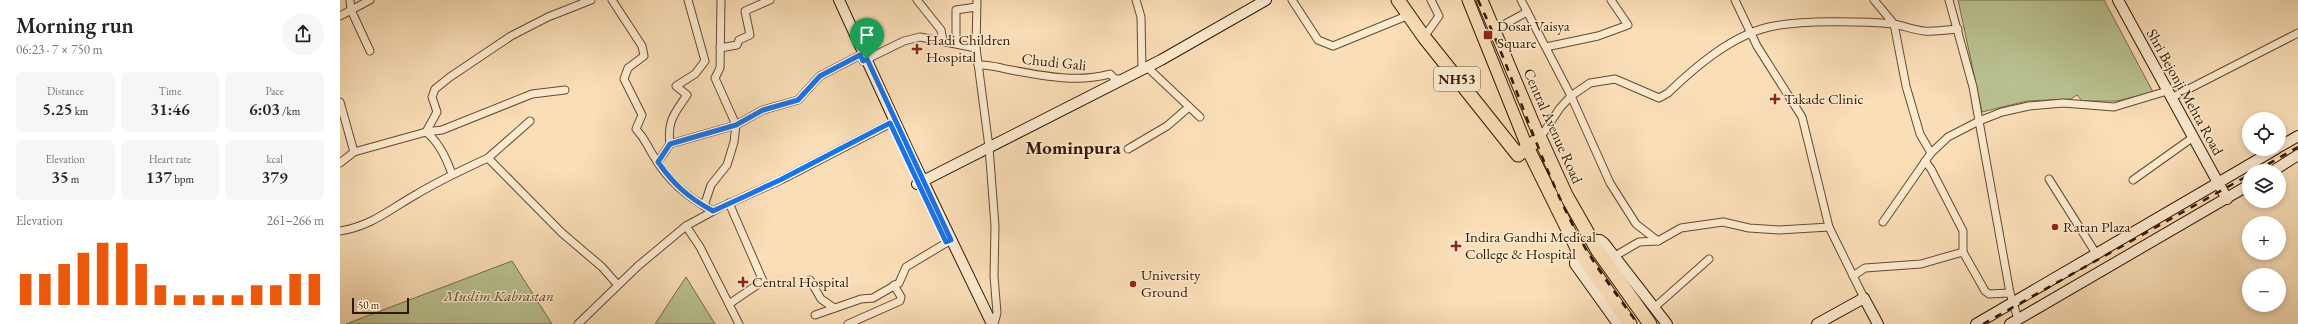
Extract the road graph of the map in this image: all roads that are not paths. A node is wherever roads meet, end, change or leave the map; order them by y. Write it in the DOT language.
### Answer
graph roads {
  1 [pos="350,0"];
  2 [pos="370,0"];
  3 [pos="591,0"];
  4 [pos="612,0"];
  5 [pos="688,0"];
  6 [pos="721,0"];
  7 [pos="770,0"];
  8 [pos="833,0"];
  9 [pos="839,0"];
  10 [pos="917,0"];
  11 [pos="1136,0"];
  12 [pos="1266,0"];
  13 [pos="1292,0"];
  14 [pos="1398,0"];
  15 [pos="1432,0"];
  16 [pos="1468,0"];
  17 [pos="1482,0"];
  18 [pos="1611,0"];
  19 [pos="1735,0"];
  20 [pos="1874,0"];
  21 [pos="1949,0"];
  22 [pos="2118,0"];
  23 [pos="1524,1"];
  24 [pos="976,4"];
  25 [pos="352,10"];
  26 [pos="1527,12"];
  27 [pos="1409,15"];
  28 [pos="340,16"];
  29 [pos="1894,24"];
  30 [pos="1958,29"];
  31 [pos="1494,30"];
  32 [pos="1752,33"];
  33 [pos="2298,33"];
  34 [pos="1424,37"];
  35 [pos="943,41"];
  36 [pos="956,43"];
  37 [pos="1546,47"];
  38 [pos="720,48"];
  39 [pos="976,48"];
  40 [pos="370,51"];
  41 [pos="863,57"];
  42 [pos="978,65"];
  43 [pos="1145,69"];
  44 [pos="1126,78"];
  45 [pos="565,90"];
  46 [pos="2169,95"];
  47 [pos="1571,96"];
  48 [pos="340,102"];
  49 [pos="1189,107"];
  50 [pos="1200,117"];
  51 [pos="530,121"];
  52 [pos="1979,121"];
  53 [pos="892,122"];
  54 [pos="736,125"];
  55 [pos="426,132"];
  56 [pos="2298,136"];
  57 [pos="1540,138"];
  58 [pos="2192,138"];
  59 [pos="2286,143"];
  60 [pos="670,144"];
  61 [pos="989,147"];
  62 [pos="1128,148"];
  63 [pos="354,152"];
  64 [pos="1523,152"];
  65 [pos="1931,153"];
  66 [pos="2298,154"];
  67 [pos="2264,156"];
  68 [pos="488,158"];
  69 [pos="1925,161"];
  70 [pos="658,162"];
  71 [pos="340,163"];
  72 [pos="2283,164"];
  73 [pos="452,174"];
  74 [pos="2049,179"];
  75 [pos="2133,180"];
  76 [pos="2218,182"];
  77 [pos="920,183"];
  78 [pos="2242,189"];
  79 [pos="2227,199"];
  80 [pos="729,203"];
  81 [pos="704,206"];
  82 [pos="713,211"];
  83 [pos="1884,222"];
  84 [pos="686,226"];
  85 [pos="1829,227"];
  86 [pos="340,231"];
  87 [pos="1591,240"];
  88 [pos="948,241"];
  89 [pos="1658,241"];
  90 [pos="1579,251"];
  91 [pos="1962,252"];
  92 [pos="2097,255"];
  93 [pos="1615,256"];
  94 [pos="1709,259"];
  95 [pos="1853,276"];
  96 [pos="810,280"];
  97 [pos="617,284"];
  98 [pos="894,285"];
  99 [pos="2011,297"];
  100 [pos="1864,298"];
  101 [pos="729,304"];
  102 [pos="1655,307"];
  103 [pos="834,308"];
  104 [pos="815,315"];
  105 [pos="2014,322"];
  106 [pos="578,324"];
  107 [pos="739,324"];
  108 [pos="848,324"];
  109 [pos="985,324"];
  110 [pos="993,324"];
  111 [pos="1618,324"];
  112 [pos="1630,324"];
  113 [pos="1650,324"];
  114 [pos="1667,324"];
  115 [pos="1817,324"];
  116 [pos="1878,324"];
  117 [pos="1976,324"];
  1 -- 25 [label="street"];
  2 -- 25 [label="street"];
  3 -- 55 [label="street"];
  4 -- 70 [label="street"];
  5 -- 60 [label="street"];
  6 -- 38 [label="street"];
  7 -- 38 [label="street"];
  8 -- 41 [label="main road"];
  9 -- 41 [label="main road"];
  10 -- 35 [label="street"];
  11 -- 43 [label="street"];
  12 -- 43 [label="main road"];
  13 -- 27 [label="street"];
  14 -- 27 [label="highway, NH53"];
  15 -- 34 [label="street"];
  16 -- 64 [label="main road, Central Avenue Road"];
  17 -- 31 [label="main road, Central Avenue Road"];
  18 -- 37 [label="street"];
  19 -- 32 [label="street"];
  20 -- 29 [label="street"];
  21 -- 30 [label="street"];
  22 -- 46 [label="main road, Shri Bejonji Mehta Road"];
  23 -- 26 [label="street"];
  24 -- 36 [label="street"];
  24 -- 39 [label="street"];
  25 -- 28 [label="street"];
  25 -- 40 [label="street"];
  26 -- 31 [label="street"];
  26 -- 37 [label="street"];
  27 -- 34 [label="highway, NH53"];
  29 -- 30 [label="street"];
  29 -- 32 [label="street"];
  29 -- 65 [label="street"];
  30 -- 52 [label="street"];
  31 -- 57 [label="main road, Central Avenue Road"];
  32 -- 47 [label="street"];
  32 -- 85 [label="street"];
  33 -- 46 [label="street"];
  34 -- 64 [label="highway, NH53"];
  35 -- 36 [label="street"];
  35 -- 41 [label="street"];
  36 -- 39 [label="street"];
  37 -- 47 [label="street"];
  38 -- 54 [label="street"];
  39 -- 42 [label="street"];
  41 -- 53 [label="main road"];
  41 -- 54 [label="street"];
  42 -- 44 [label="street, Chudi Gali"];
  42 -- 61 [label="street"];
  43 -- 44 [label="main road"];
  43 -- 49 [label="street"];
  44 -- 61 [label="main road"];
  45 -- 55 [label="street"];
  46 -- 52 [label="street"];
  46 -- 58 [label="main road, Shri Bejonji Mehta Road"];
  47 -- 57 [label="street"];
  47 -- 89 [label="street"];
  48 -- 63 [label="street"];
  49 -- 50 [label="street"];
  49 -- 62 [label="street"];
  51 -- 68 [label="street"];
  52 -- 65 [label="street"];
  52 -- 99 [label="street"];
  53 -- 77 [label="main road"];
  53 -- 80 [label="street"];
  54 -- 60 [label="street"];
  54 -- 81 [label="street"];
  55 -- 63 [label="street"];
  55 -- 73 [label="street"];
  56 -- 59 [label="main road"];
  57 -- 64 [label="highway"];
  57 -- 87 [label="highway, Central Avenue Road"];
  58 -- 75 [label="street"];
  58 -- 76 [label="main road, Shri Bejonji Mehta Road"];
  60 -- 70 [label="street"];
  61 -- 77 [label="main road"];
  61 -- 110 [label="street"];
  63 -- 71 [label="street"];
  64 -- 90 [label="highway, NH53"];
  65 -- 69 [label="street"];
  66 -- 72 [label="main road"];
  67 -- 76 [label="main road"];
  68 -- 73 [label="street"];
  68 -- 97 [label="street"];
  69 -- 83 [label="street"];
  69 -- 91 [label="street"];
  70 -- 81 [label="street"];
  73 -- 86 [label="street"];
  74 -- 92 [label="street"];
  76 -- 79 [label="main road, Shri Bejonji Mehta Road"];
  76 -- 92 [label="main road"];
  77 -- 88 [label="main road"];
  78 -- 79 [label="main road"];
  79 -- 105 [label="main road"];
  80 -- 82 [label="street"];
  80 -- 101 [label="street"];
  81 -- 82 [label="street"];
  82 -- 84 [label="street"];
  84 -- 97 [label="street"];
  84 -- 101 [label="street"];
  85 -- 89 [label="street"];
  85 -- 95 [label="street"];
  87 -- 93 [label="main road"];
  87 -- 113 [label="highway, Central Avenue Road"];
  88 -- 98 [label="street"];
  88 -- 109 [label="main road"];
  88 -- 110 [label="main road"];
  89 -- 93 [label="street"];
  90 -- 111 [label="main road"];
  90 -- 112 [label="highway, NH53"];
  91 -- 95 [label="street"];
  91 -- 99 [label="street"];
  92 -- 99 [label="main road"];
  93 -- 102 [label="main road"];
  94 -- 102 [label="street"];
  95 -- 100 [label="street"];
  96 -- 103 [label="street"];
  97 -- 106 [label="street"];
  98 -- 103 [label="street"];
  98 -- 108 [label="street"];
  99 -- 105 [label="street"];
  99 -- 117 [label="main road"];
  100 -- 115 [label="main road"];
  100 -- 116 [label="main road"];
  101 -- 107 [label="street"];
  102 -- 114 [label="main road"];
  103 -- 104 [label="street"];
}
